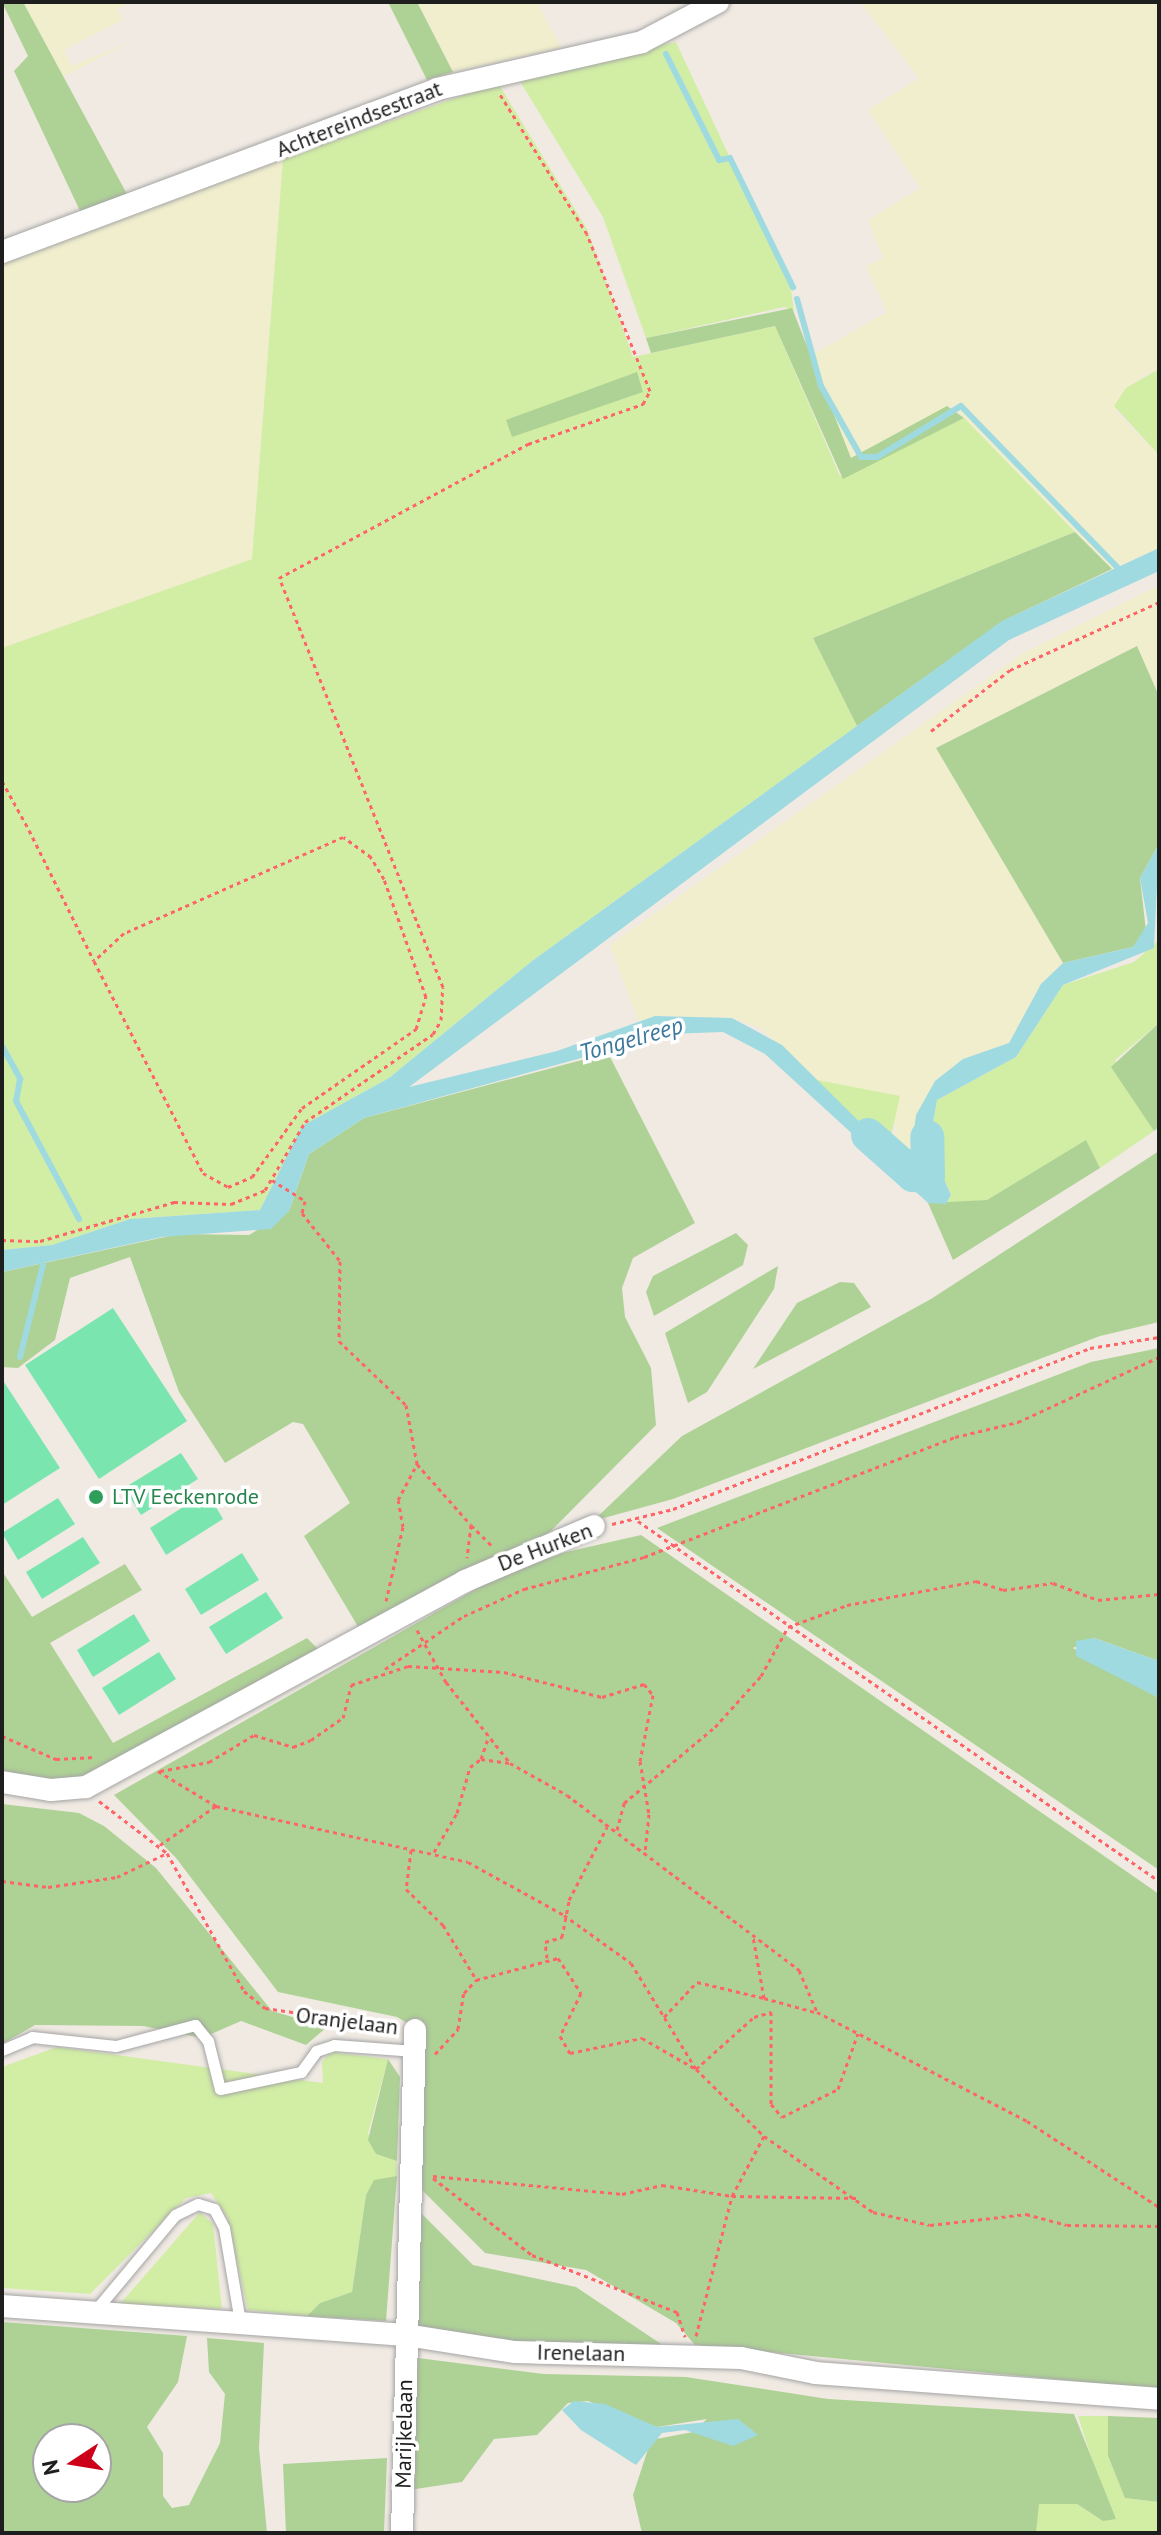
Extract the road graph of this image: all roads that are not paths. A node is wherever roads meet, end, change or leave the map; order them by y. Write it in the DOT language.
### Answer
graph roads {
  1 [pos="718,2"];
  2 [pos="2,252"];
  3 [pos="594,1526"];
  4 [pos="2,1782"];
  5 [pos="416,2040"];
  6 [pos="2,2050"];
  7 [pos="2,2306"];
  8 [pos="91,2315"];
  9 [pos="241,2328"];
  10 [pos="406,2335"];
  11 [pos="1159,2399"];
  12 [pos="402,2533"];
  1 -- 2 [label="street, Achtereindsestraat"];
  3 -- 4 [label="street, De Hurken"];
  5 -- 6 [label="lane"];
  5 -- 10 [label="street, Oranjelaan"];
  7 -- 8 [label="street, Irenelaan"];
  8 -- 9 [label="street, Irenelaan"];
  8 -- 9 [label="lane"];
  9 -- 10 [label="street, Irenelaan"];
  10 -- 11 [label="street, Irenelaan"];
  10 -- 12 [label="street, Marijkelaan"];
}
